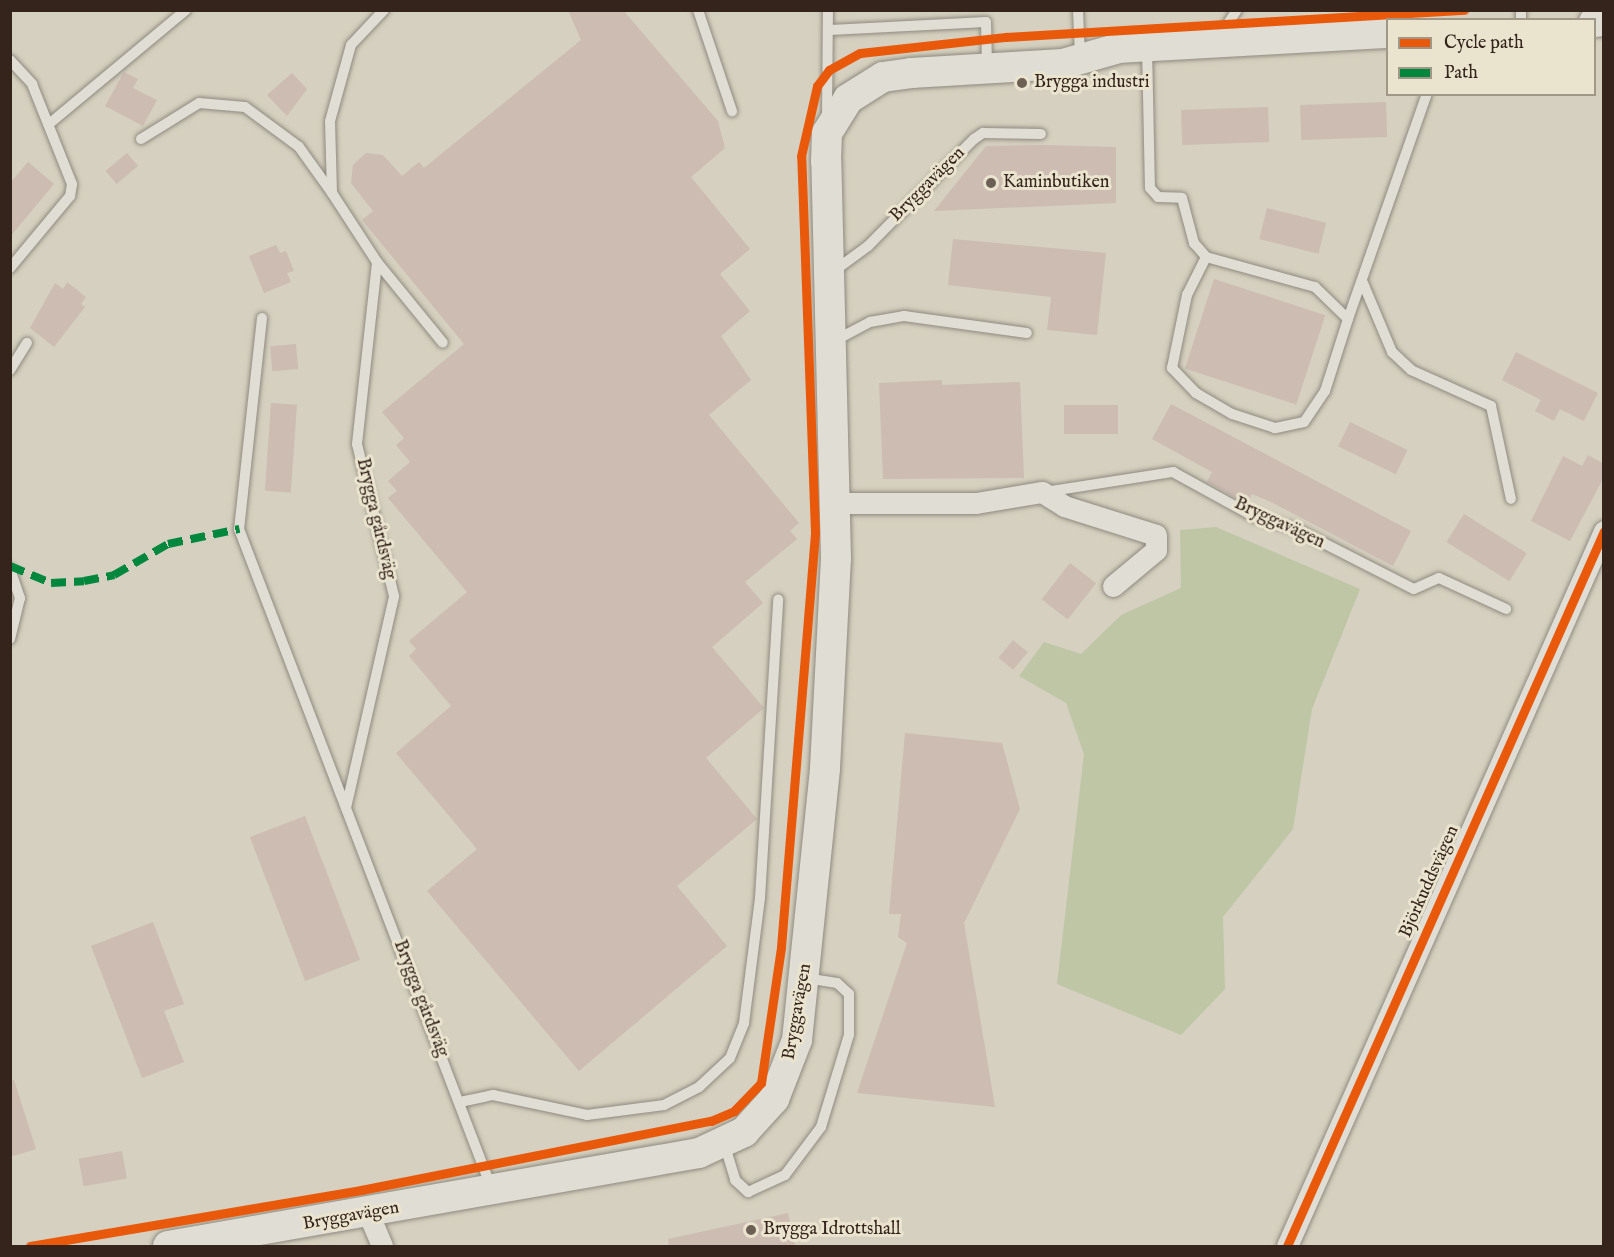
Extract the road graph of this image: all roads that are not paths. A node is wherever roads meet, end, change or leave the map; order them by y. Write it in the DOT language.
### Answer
graph roads {
  1 [pos="186,10"];
  2 [pos="384,10"];
  3 [pos="698,10"];
  4 [pos="828,10"];
  5 [pos="1078,10"];
  6 [pos="1237,10"];
  7 [pos="986,16"];
  8 [pos="830,30"];
  9 [pos="1386,33"];
  10 [pos="1216,42"];
  11 [pos="1147,46"];
  12 [pos="10,60"];
  13 [pos="1080,60"];
  14 [pos="987,69"];
  15 [pos="1426,96"];
  16 [pos="732,111"];
  17 [pos="49,124"];
  18 [pos="827,133"];
  19 [pos="1041,134"];
  20 [pos="141,139"];
  21 [pos="332,193"];
  22 [pos="1206,257"];
  23 [pos="377,262"];
  24 [pos="10,268"];
  25 [pos="829,275"];
  26 [pos="1364,283"];
  27 [pos="262,318"];
  28 [pos="1348,319"];
  29 [pos="1027,333"];
  30 [pos="831,342"];
  31 [pos="27,343"];
  32 [pos="442,343"];
  33 [pos="10,370"];
  34 [pos="1042,492"];
  35 [pos="1510,499"];
  36 [pos="835,503"];
  37 [pos="1604,531"];
  38 [pos="10,569"];
  39 [pos="1113,586"];
  40 [pos="778,600"];
  41 [pos="1506,609"];
  42 [pos="10,639"];
  43 [pos="346,808"];
  44 [pos="805,978"];
  45 [pos="460,1102"];
  46 [pos="724,1142"];
  47 [pos="493,1191"];
  48 [pos="369,1215"];
  49 [pos="168,1246"];
  50 [pos="382,1246"];
  51 [pos="1287,1246"];
  1 -- 17 [label="lane"];
  2 -- 21 [label="lane"];
  3 -- 16 [label="lane"];
  4 -- 8 [label="lane, Bryggavägen"];
  5 -- 13 [label="lane"];
  6 -- 10 [label="lane"];
  7 -- 8 [label="lane"];
  7 -- 14 [label="lane"];
  8 -- 18 [label="lane, Bryggavägen"];
  9 -- 10 [label="main road"];
  10 -- 11 [label="main road"];
  11 -- 13 [label="main road"];
  11 -- 22 [label="lane"];
  12 -- 17 [label="lane"];
  13 -- 14 [label="main road"];
  14 -- 18 [label="main road"];
  15 -- 26 [label="lane"];
  17 -- 24 [label="lane"];
  18 -- 25 [label="main road, Bryggavägen"];
  19 -- 25 [label="lane, Bryggavägen"];
  20 -- 21 [label="lane"];
  21 -- 23 [label="lane"];
  22 -- 28 [label="lane"];
  22 -- 28 [label="lane"];
  23 -- 32 [label="lane"];
  23 -- 43 [label="lane, Brygga gårdsväg"];
  25 -- 30 [label="main road, Bryggavägen"];
  26 -- 28 [label="lane"];
  26 -- 35 [label="lane"];
  27 -- 43 [label="lane, Brygga gårdsväg"];
  29 -- 30 [label="lane"];
  30 -- 36 [label="main road, Bryggavägen"];
  31 -- 33 [label="lane"];
  34 -- 36 [label="street, Bryggavägen"];
  34 -- 39 [label="street"];
  34 -- 41 [label="lane, Bryggavägen"];
  36 -- 44 [label="main road, Bryggavägen"];
  37 -- 51 [label="street, Björkuddsvägen"];
  38 -- 42 [label="lane"];
  40 -- 45 [label="lane"];
  43 -- 45 [label="lane, Brygga gårdsväg"];
  44 -- 46 [label="main road, Bryggavägen"];
  44 -- 46 [label="lane"];
  45 -- 47 [label="lane, Brygga gårdsväg"];
  46 -- 47 [label="main road, Bryggavägen"];
  47 -- 48 [label="main road, Bryggavägen"];
  48 -- 49 [label="main road, Bryggavägen"];
  48 -- 50 [label="street"];
}
